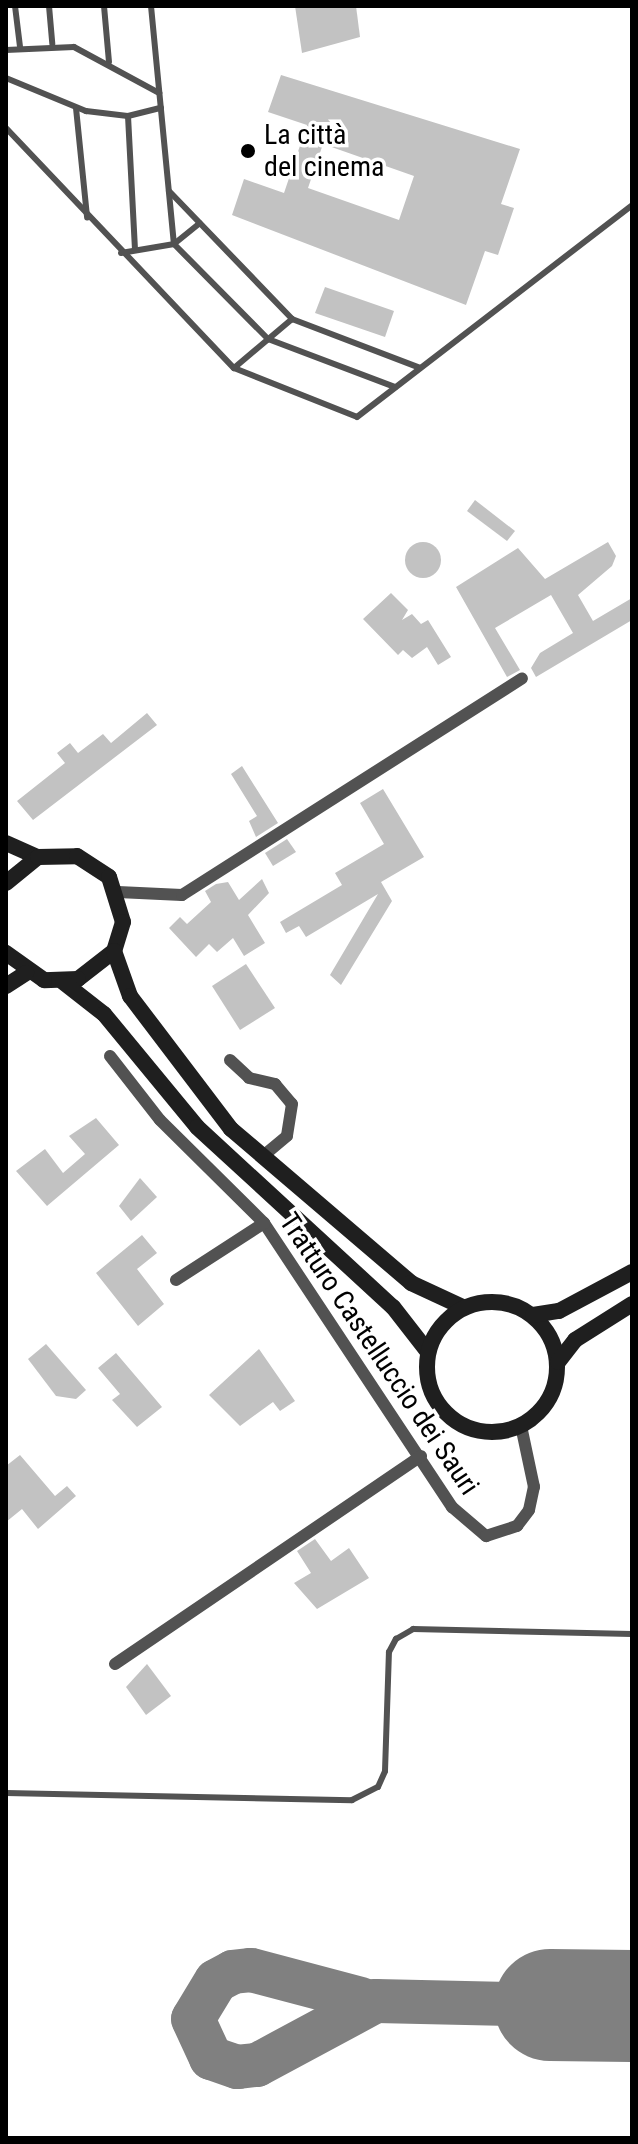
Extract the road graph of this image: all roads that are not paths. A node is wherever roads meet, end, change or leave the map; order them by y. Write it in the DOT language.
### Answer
graph roads {
  1 [pos="15,6"];
  2 [pos="49,6"];
  3 [pos="104,6"];
  4 [pos="151,6"];
  5 [pos="52,44"];
  6 [pos="20,47"];
  7 [pos="6,50"];
  8 [pos="109,62"];
  9 [pos="6,78"];
  10 [pos="159,93"];
  11 [pos="76,108"];
  12 [pos="161,108"];
  13 [pos="128,116"];
  14 [pos="6,128"];
  15 [pos="169,191"];
  16 [pos="632,205"];
  17 [pos="87,217"];
  18 [pos="200,223"];
  19 [pos="174,244"];
  20 [pos="135,250"];
  21 [pos="121,253"];
  22 [pos="292,319"];
  23 [pos="268,339"];
  24 [pos="234,368"];
  25 [pos="420,368"];
  26 [pos="395,387"];
  27 [pos="522,678"];
  28 [pos="6,843"];
  29 [pos="38,857"];
  30 [pos="6,883"];
  31 [pos="118,892"];
  32 [pos="114,951"];
  33 [pos="6,953"];
  34 [pos="26,973"];
  35 [pos="63,982"];
  36 [pos="6,986"];
  37 [pos="110,1056"];
  38 [pos="230,1060"];
  39 [pos="262,1157"];
  40 [pos="264,1223"];
  41 [pos="632,1272"];
  42 [pos="176,1280"];
  43 [pos="632,1304"];
  44 [pos="463,1307"];
  45 [pos="533,1315"];
  46 [pos="428,1352"];
  47 [pos="558,1362"];
  48 [pos="521,1426"];
  49 [pos="421,1456"];
  50 [pos="632,1634"];
  51 [pos="115,1664"];
  52 [pos="6,1793"];
  1 -- 6 [label="lane"];
  2 -- 5 [label="lane"];
  3 -- 8 [label="lane"];
  4 -- 10 [label="lane"];
  5 -- 6 [label="lane"];
  5 -- 8 [label="lane"];
  6 -- 7 [label="lane"];
  8 -- 10 [label="lane"];
  9 -- 11 [label="lane"];
  10 -- 12 [label="lane"];
  11 -- 13 [label="lane"];
  11 -- 17 [label="lane"];
  12 -- 13 [label="lane"];
  12 -- 15 [label="lane"];
  13 -- 20 [label="lane"];
  14 -- 17 [label="lane"];
  15 -- 18 [label="lane"];
  15 -- 19 [label="lane"];
  16 -- 25 [label="lane"];
  17 -- 21 [label="lane"];
  18 -- 19 [label="lane"];
  18 -- 22 [label="lane"];
  19 -- 20 [label="lane"];
  19 -- 23 [label="lane"];
  20 -- 21 [label="lane"];
  21 -- 24 [label="lane"];
  22 -- 23 [label="lane"];
  22 -- 25 [label="lane"];
  23 -- 24 [label="lane"];
  23 -- 26 [label="lane"];
  24 -- 26 [label="lane"];
  25 -- 26 [label="lane"];
  27 -- 31 [label="street"];
  28 -- 29 [label="main road"];
  29 -- 30 [label="main road"];
  29 -- 31 [label="main road"];
  31 -- 32 [label="main road"];
  32 -- 35 [label="main road"];
  32 -- 39 [label="main road"];
  33 -- 34 [label="main road"];
  34 -- 35 [label="main road"];
  34 -- 36 [label="main road"];
  35 -- 46 [label="main road"];
  37 -- 40 [label="street, Tratturo Castelluccio dei Sauri"];
  38 -- 39 [label="street"];
  39 -- 44 [label="main road"];
  40 -- 42 [label="street"];
  40 -- 49 [label="street, Tratturo Castelluccio dei Sauri"];
  41 -- 45 [label="main road"];
  43 -- 47 [label="main road"];
  44 -- 45 [label="main road"];
  44 -- 46 [label="main road"];
  45 -- 47 [label="main road"];
  46 -- 48 [label="main road"];
  47 -- 48 [label="main road"];
  48 -- 49 [label="street, Tratturo Castelluccio dei Sauri"];
  49 -- 51 [label="street"];
  50 -- 52 [label="lane"];
}
